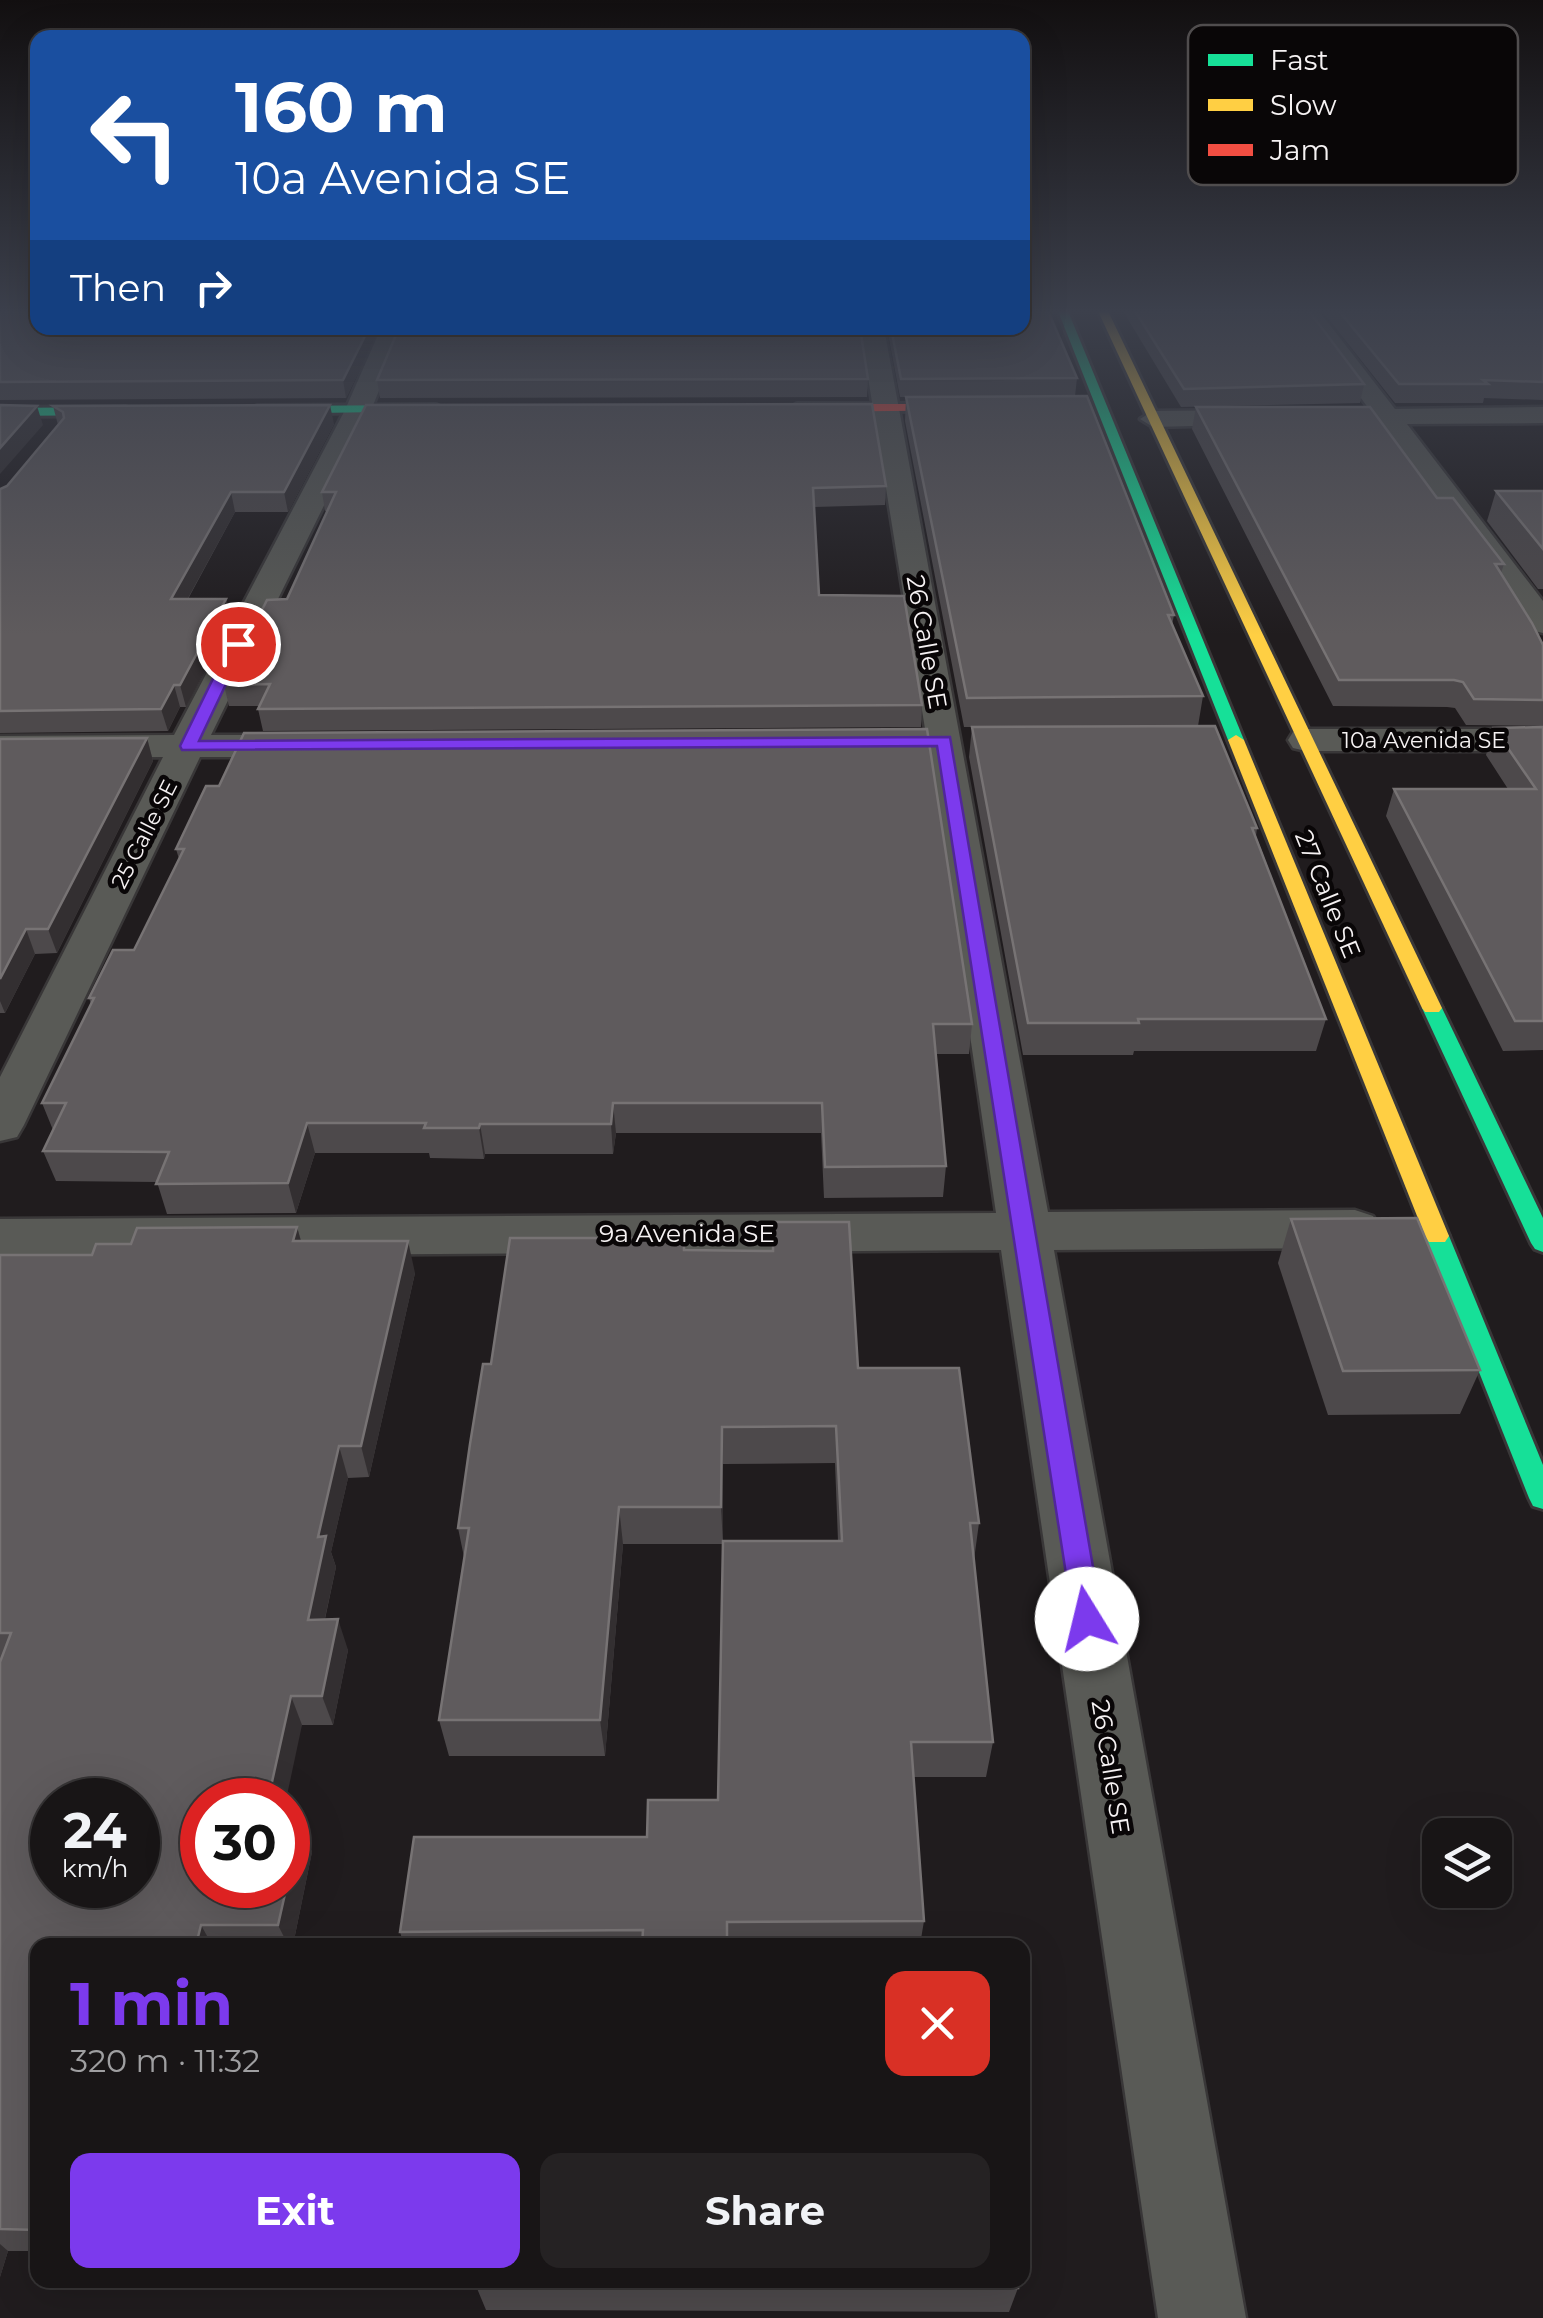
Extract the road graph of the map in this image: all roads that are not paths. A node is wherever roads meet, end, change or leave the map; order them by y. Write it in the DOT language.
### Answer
graph roads {
  1 [pos="298,419"];
  2 [pos="352,419"];
  3 [pos="396,419"];
  4 [pos="879,419"];
  5 [pos="888,419"];
  6 [pos="1098,419"];
  7 [pos="1153,419"];
  8 [pos="1392,419"];
  9 [pos="349,427"];
  10 [pos="793,430"];
  11 [pos="0,434"];
  12 [pos="132,434"];
  13 [pos="1543,623"];
  14 [pos="1198,740"];
  15 [pos="1236,740"];
  16 [pos="1306,740"];
  17 [pos="1543,740"];
  18 [pos="188,746"];
  19 [pos="348,746"];
  20 [pos="0,747"];
  21 [pos="0,1125"];
  22 [pos="1434,1228"];
  23 [pos="1024,1231"];
  24 [pos="1541,1233"];
  25 [pos="0,1238"];
  26 [pos="1543,1498"];
  27 [pos="1202,2318"];
  1 -- 9 [label="main road"];
  2 -- 9 [label="street, 25 Calle SE"];
  3 -- 9 [label="main road"];
  4 -- 10 [label="main road"];
  5 -- 23 [label="street, 26 Calle SE"];
  6 -- 15 [label="main road, 27 Calle SE"];
  7 -- 16 [label="main road, 27 Calle SE"];
  8 -- 13 [label="street"];
  9 -- 18 [label="street, 25 Calle SE"];
  11 -- 12 [label="main road"];
  14 -- 15 [label="street"];
  15 -- 22 [label="main road, 27 Calle SE"];
  16 -- 17 [label="street, 10a Avenida SE"];
  16 -- 24 [label="main road, 27 Calle SE"];
  18 -- 19 [label="street"];
  18 -- 20 [label="street"];
  18 -- 21 [label="street, 25 Calle SE"];
  22 -- 23 [label="street, 9a Avenida SE"];
  22 -- 26 [label="main road, 27 Calle SE"];
  23 -- 25 [label="street, 9a Avenida SE"];
  23 -- 27 [label="street, 26 Calle SE"];
}
